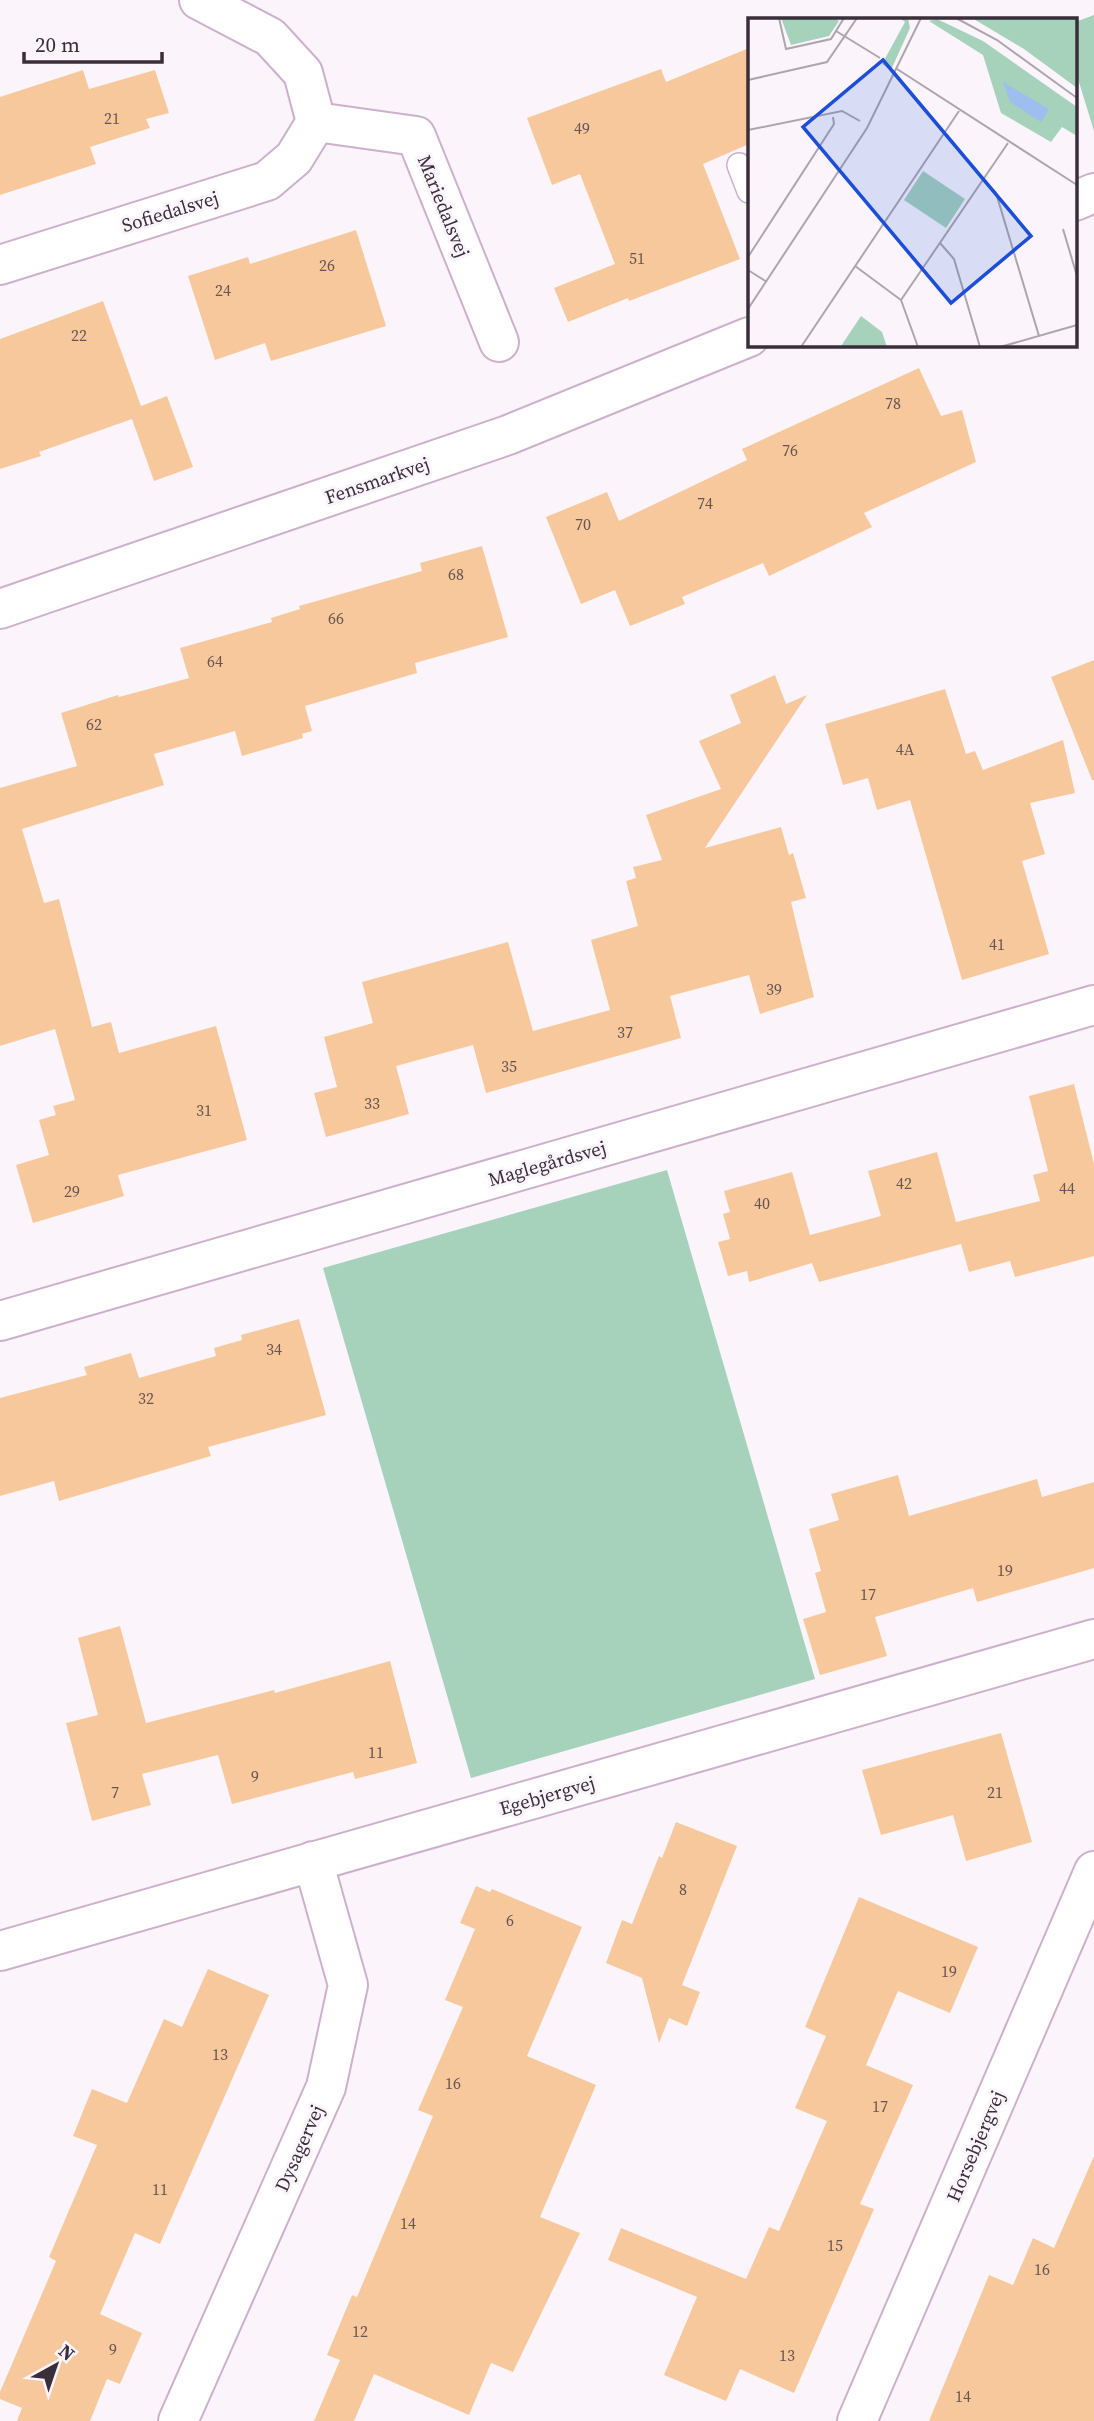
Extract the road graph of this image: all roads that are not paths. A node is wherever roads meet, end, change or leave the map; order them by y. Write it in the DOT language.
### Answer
graph roads {
  1 [pos="199,0"];
  2 [pos="316,122"];
  3 [pos="739,165"];
  4 [pos="748,188"];
  5 [pos="1094,193"];
  6 [pos="1076,201"];
  7 [pos="0,265"];
  8 [pos="748,337"];
  9 [pos="499,342"];
  10 [pos="0,609"];
  11 [pos="1094,1005"];
  12 [pos="0,1321"];
  13 [pos="1094,1639"];
  14 [pos="313,1861"];
  15 [pos="1094,1871"];
  16 [pos="0,1951"];
  17 [pos="177,2421"];
  18 [pos="857,2421"];
  1 -- 2 [label="street"];
  2 -- 7 [label="street, Sofiedalsvej"];
  2 -- 9 [label="street, Mariedalsvej"];
  3 -- 4 [label="lane"];
  5 -- 6 [label="street"];
  8 -- 10 [label="street, Fensmarkvej"];
  11 -- 12 [label="street, Maglegårdsvej"];
  13 -- 14 [label="street, Egebjergvej"];
  14 -- 16 [label="street, Egebjergvej"];
  14 -- 17 [label="street, Dysagervej"];
  15 -- 18 [label="street, Horsebjergvej"];
}
